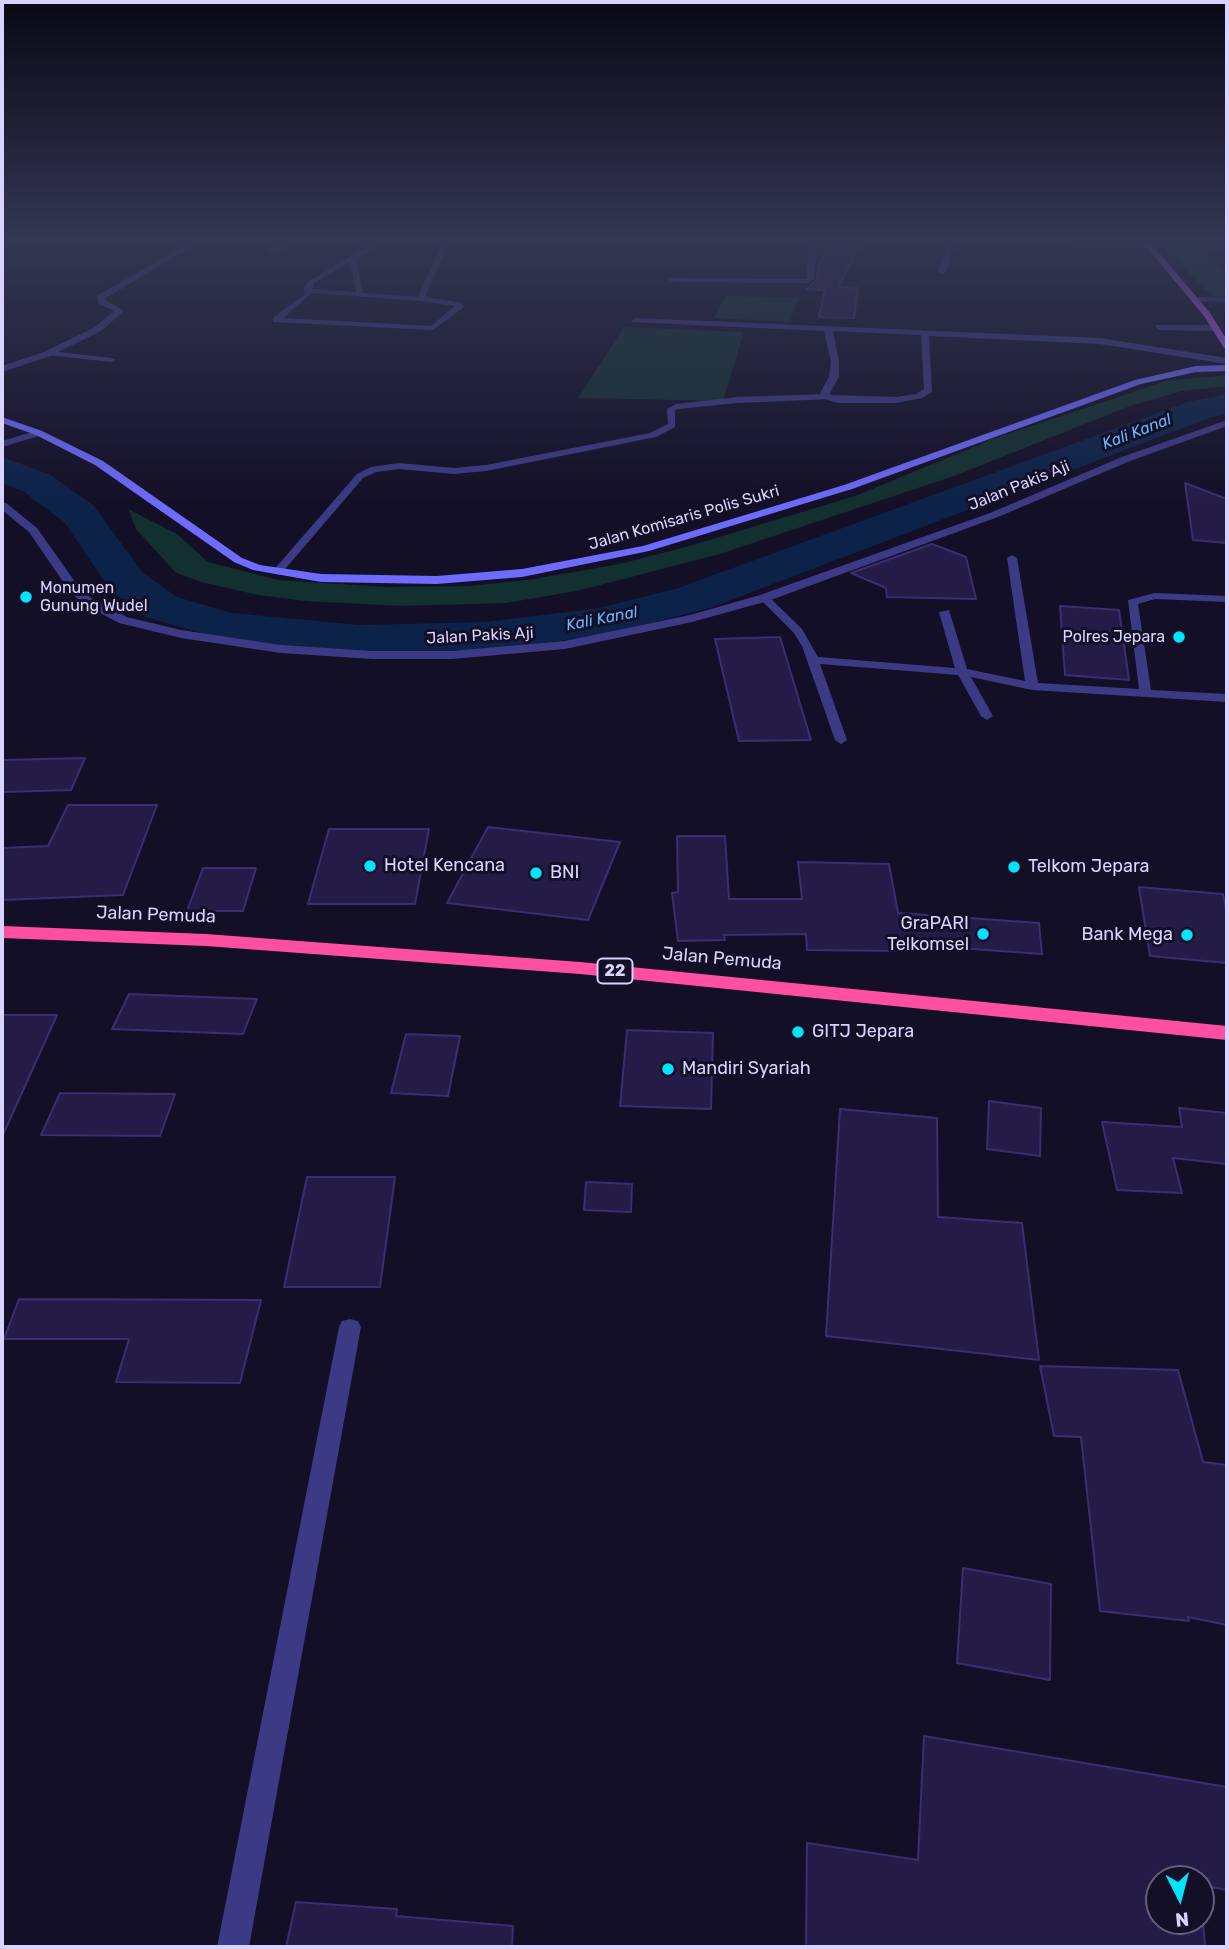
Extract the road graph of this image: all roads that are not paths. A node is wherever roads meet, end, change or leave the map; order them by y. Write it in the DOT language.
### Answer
graph roads {
  1 [pos="98,329"];
  2 [pos="808,329"];
  3 [pos="1182,329"];
  4 [pos="828,330"];
  5 [pos="1220,332"];
  6 [pos="925,333"];
  7 [pos="1227,346"];
  8 [pos="50,353"];
  9 [pos="111,359"];
  10 [pos="1227,361"];
  11 [pos="1227,368"];
  12 [pos="2,369"];
  13 [pos="828,397"];
  14 [pos="2,420"];
  15 [pos="1227,423"];
  16 [pos="39,433"];
  17 [pos="2,444"];
  18 [pos="2,505"];
  19 [pos="1012,558"];
  20 [pos="276,573"];
  21 [pos="764,598"];
  22 [pos="1227,599"];
  23 [pos="945,612"];
  24 [pos="815,660"];
  25 [pos="962,672"];
  26 [pos="1031,686"];
  27 [pos="1146,694"];
  28 [pos="1227,698"];
  29 [pos="986,716"];
  30 [pos="841,740"];
  31 [pos="2,932"];
  32 [pos="1227,1033"];
  33 [pos="350,1327"];
  34 [pos="233,1947"];
  1 -- 8 [label="street"];
  2 -- 4 [label="street"];
  3 -- 5 [label="street"];
  4 -- 6 [label="street"];
  4 -- 13 [label="street"];
  5 -- 7 [label="main road"];
  6 -- 10 [label="street"];
  6 -- 13 [label="street"];
  8 -- 9 [label="lane"];
  8 -- 12 [label="street"];
  11 -- 20 [label="main road, Jalan Komisaris Polis Sukri"];
  13 -- 20 [label="lane"];
  14 -- 16 [label="main road, Jalan Komisaris Polis Sukri"];
  15 -- 21 [label="street, Jalan Pakis Aji"];
  16 -- 17 [label="street"];
  16 -- 20 [label="main road, Jalan Komisaris Polis Sukri"];
  18 -- 21 [label="street, Jalan Pakis Aji"];
  19 -- 26 [label="lane"];
  21 -- 24 [label="lane"];
  22 -- 27 [label="lane"];
  23 -- 25 [label="lane"];
  24 -- 25 [label="lane"];
  24 -- 30 [label="lane"];
  25 -- 26 [label="lane"];
  25 -- 29 [label="lane"];
  26 -- 27 [label="lane"];
  27 -- 28 [label="lane"];
  31 -- 32 [label="highway, Jalan Pemuda / 22"];
  33 -- 34 [label="street"];
}
